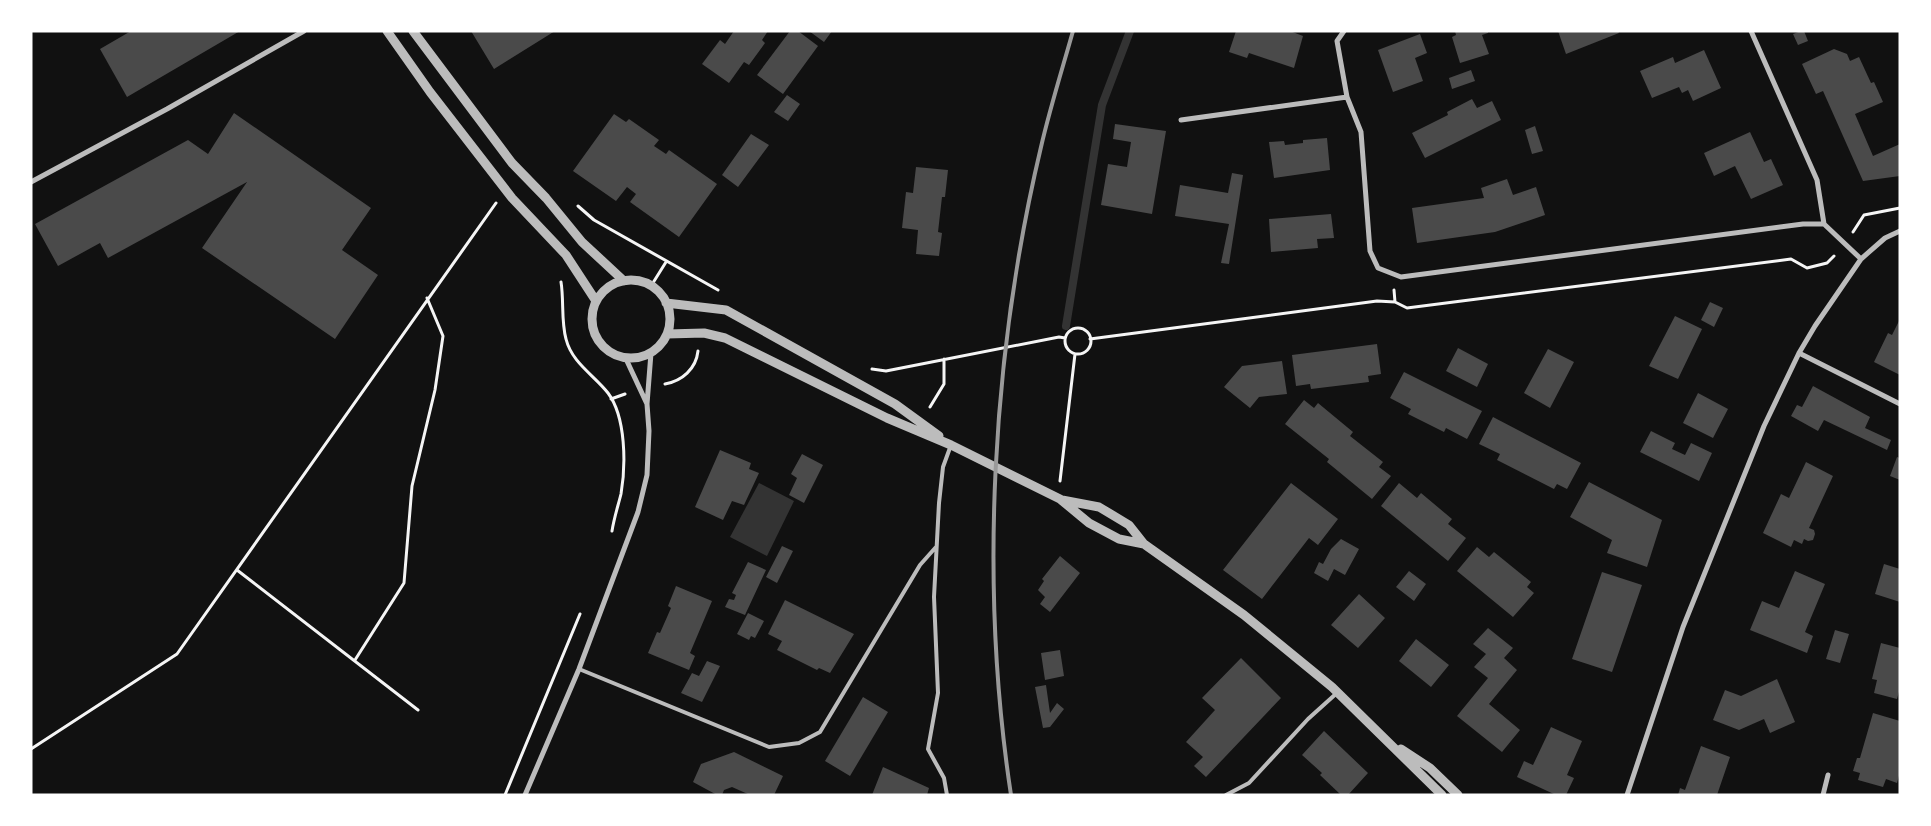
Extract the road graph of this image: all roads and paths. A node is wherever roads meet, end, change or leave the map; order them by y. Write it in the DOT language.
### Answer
graph roads {
  1 [pos="304,31"];
  2 [pos="386,31"];
  3 [pos="413,31"];
  4 [pos="1344,31"];
  5 [pos="1751,31"];
  6 [pos="1347,97"];
  7 [pos="1181,120"];
  8 [pos="31,182"];
  9 [pos="506,191"];
  10 [pos="572,201"];
  11 [pos="1900,208"];
  12 [pos="1824,224"];
  13 [pos="606,227"];
  14 [pos="1900,231"];
  15 [pos="585,245"];
  16 [pos="1846,245"];
  17 [pos="569,259"];
  18 [pos="1861,260"];
  19 [pos="666,262"];
  20 [pos="624,281"];
  21 [pos="651,286"];
  22 [pos="726,294"];
  23 [pos="427,298"];
  24 [pos="596,301"];
  25 [pos="666,303"];
  26 [pos="667,334"];
  27 [pos="1066,338"];
  28 [pos="1090,339"];
  29 [pos="651,353"];
  30 [pos="1799,353"];
  31 [pos="1075,354"];
  32 [pos="626,359"];
  33 [pos="944,359"];
  34 [pos="870,369"];
  35 [pos="647,404"];
  36 [pos="1900,404"];
  37 [pos="921,423"];
  38 [pos="951,445"];
  39 [pos="1060,499"];
  40 [pos="611,538"];
  41 [pos="1144,544"];
  42 [pos="936,547"];
  43 [pos="237,570"];
  44 [pos="584,606"];
  45 [pos="355,660"];
  46 [pos="579,669"];
  47 [pos="1338,692"];
  48 [pos="418,710"];
  49 [pos="1382,736"];
  50 [pos="31,749"];
  51 [pos="1828,775"];
  52 [pos="505,795"];
  53 [pos="525,795"];
  54 [pos="947,795"];
  55 [pos="1226,795"];
  56 [pos="1442,795"];
  57 [pos="1458,795"];
  58 [pos="1627,795"];
  59 [pos="1823,795"];
  1 -- 8 [label="street"];
  2 -- 9 [label="street"];
  3 -- 15 [label="street"];
  4 -- 6 [label="street"];
  5 -- 12 [label="street"];
  6 -- 7 [label="street"];
  6 -- 12 [label="street"];
  9 -- 17 [label="street"];
  9 -- 23 [label="path"];
  10 -- 13 [label="path"];
  11 -- 16 [label="path"];
  12 -- 16 [label="street"];
  13 -- 15 [label="path"];
  13 -- 19 [label="path"];
  14 -- 18 [label="street"];
  15 -- 20 [label="street"];
  16 -- 18 [label="street"];
  16 -- 28 [label="path"];
  17 -- 24 [label="street"];
  17 -- 40 [label="path"];
  18 -- 30 [label="street"];
  19 -- 21 [label="path"];
  19 -- 22 [label="path"];
  20 -- 21 [label="street"];
  20 -- 24 [label="street"];
  21 -- 25 [label="street"];
  23 -- 43 [label="path"];
  23 -- 45 [label="path"];
  24 -- 32 [label="street"];
  25 -- 26 [label="street"];
  25 -- 37 [label="street"];
  26 -- 29 [label="street"];
  26 -- 38 [label="street"];
  27 -- 28 [label="path"];
  27 -- 31 [label="path"];
  27 -- 33 [label="path"];
  28 -- 31 [label="path"];
  29 -- 32 [label="street"];
  29 -- 35 [label="street"];
  30 -- 36 [label="street"];
  30 -- 58 [label="street"];
  31 -- 39 [label="path"];
  32 -- 35 [label="street"];
  33 -- 34 [label="path"];
  33 -- 37 [label="path"];
  35 -- 46 [label="street"];
  37 -- 38 [label="street"];
  38 -- 39 [label="street"];
  38 -- 42 [label="lane"];
  39 -- 41 [label="street"];
  39 -- 41 [label="street"];
  41 -- 47 [label="street"];
  42 -- 46 [label="lane"];
  42 -- 54 [label="lane"];
  43 -- 45 [label="path"];
  43 -- 50 [label="path"];
  44 -- 52 [label="path"];
  45 -- 48 [label="path"];
  46 -- 53 [label="street"];
  47 -- 49 [label="street"];
  47 -- 55 [label="lane"];
  49 -- 56 [label="street"];
  49 -- 57 [label="street"];
  51 -- 59 [label="street"];
}
